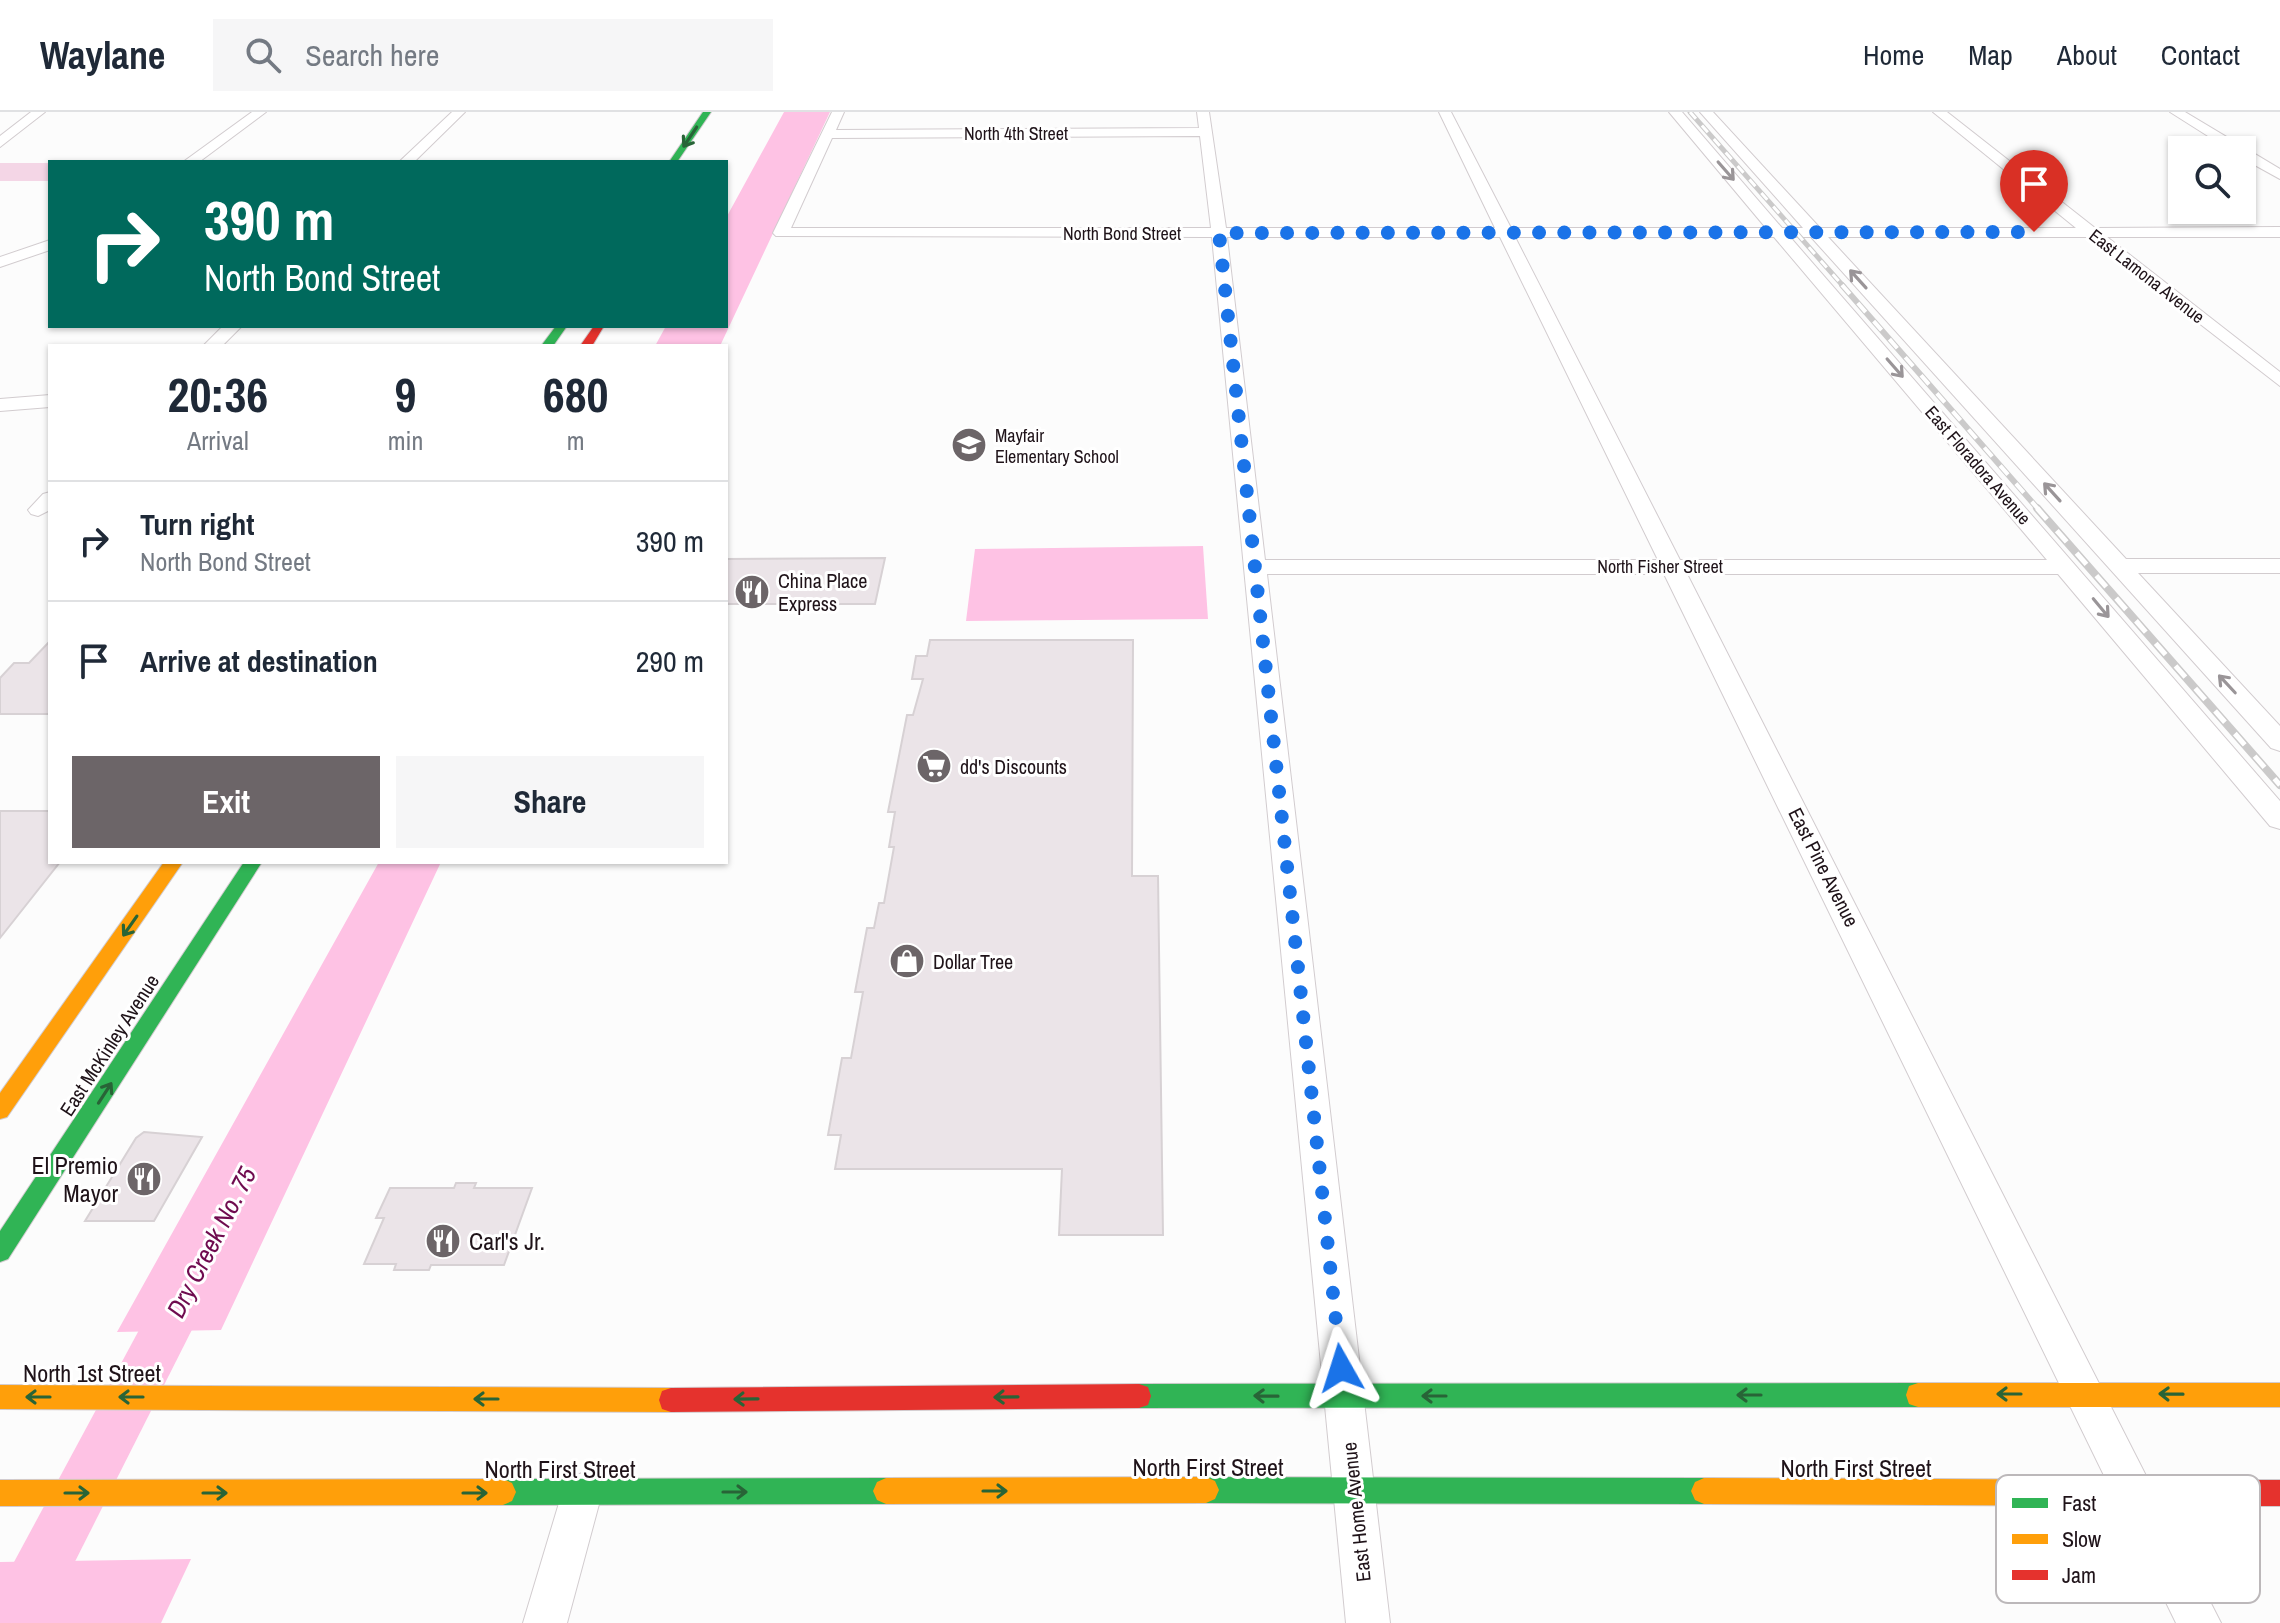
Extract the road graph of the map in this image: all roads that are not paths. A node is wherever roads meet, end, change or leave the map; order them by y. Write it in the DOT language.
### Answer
graph roads {
  1 [pos="39,112"];
  2 [pos="260,112"];
  3 [pos="459,112"];
  4 [pos="707,112"];
  5 [pos="838,112"];
  6 [pos="1203,112"];
  7 [pos="1445,112"];
  8 [pos="1675,112"];
  9 [pos="1706,112"];
  10 [pos="1939,112"];
  11 [pos="2176,112"];
  12 [pos="1205,132"];
  13 [pos="827,134"];
  14 [pos="2215,136"];
  15 [pos="0,143"];
  16 [pos="193,160"];
  17 [pos="408,160"];
  18 [pos="674,160"];
  19 [pos="2256,161"];
  20 [pos="2280,175"];
  21 [pos="2091,232"];
  22 [pos="2280,232"];
  23 [pos="1219,233"];
  24 [pos="1507,233"];
  25 [pos="1779,233"];
  26 [pos="1815,233"];
  27 [pos="46,246"];
  28 [pos="0,262"];
  29 [pos="231,328"];
  30 [pos="214,344"];
  31 [pos="2280,381"];
  32 [pos="48,401"];
  33 [pos="0,405"];
  34 [pos="1674,566"];
  35 [pos="2119,566"];
  36 [pos="2280,566"];
  37 [pos="1255,567"];
  38 [pos="2065,567"];
  39 [pos="2280,742"];
  40 [pos="2280,819"];
  41 [pos="173,864"];
  42 [pos="252,864"];
  43 [pos="84,1090"];
  44 [pos="0,1110"];
  45 [pos="63,1158"];
  46 [pos="0,1251"];
  47 [pos="2087,1393"];
  48 [pos="2280,1395"];
  49 [pos="0,1397"];
  50 [pos="1344,1397"];
  51 [pos="2126,1475"];
  52 [pos="1354,1492"];
  53 [pos="8,1493"];
  54 [pos="582,1493"];
  55 [pos="1996,1493"];
  56 [pos="2189,1603"];
  57 [pos="545,1623"];
  58 [pos="1368,1623"];
  59 [pos="2199,1623"];
  1 -- 15 [label="street"];
  2 -- 16 [label="street"];
  3 -- 17 [label="street"];
  4 -- 18 [label="main road, one-way"];
  5 -- 13 [label="street"];
  6 -- 12 [label="street, East Home Avenue"];
  7 -- 24 [label="street, East Pine Avenue"];
  8 -- 25 [label="street, East Floradora Avenue, one-way"];
  9 -- 26 [label="street, East Floradora Avenue"];
  10 -- 21 [label="street, East Lamona Avenue"];
  11 -- 14 [label="street"];
  12 -- 13 [label="street, North 4th Street"];
  12 -- 23 [label="street, East Home Avenue"];
  13 -- 23 [label="street, North Bond Street"];
  19 -- 20 [label="street"];
  21 -- 22 [label="street, North Bond Street"];
  21 -- 26 [label="street, North Bond Street"];
  21 -- 31 [label="street, East Lamona Avenue"];
  23 -- 24 [label="street, North Bond Street"];
  23 -- 37 [label="street, East Home Avenue"];
  24 -- 25 [label="street, North Bond Street"];
  24 -- 34 [label="street, East Pine Avenue"];
  25 -- 26 [label="street, North Bond Street"];
  25 -- 38 [label="street, East Floradora Avenue, one-way"];
  35 -- 26 [label="street, East Floradora Avenue, one-way"];
  27 -- 28 [label="street"];
  29 -- 30 [label="street"];
  32 -- 33 [label="street"];
  34 -- 37 [label="street, North Fisher Street"];
  34 -- 38 [label="street, North Fisher Street"];
  34 -- 47 [label="street, East Pine Avenue"];
  35 -- 36 [label="street"];
  39 -- 35 [label="street, East Floradora Avenue, one-way"];
  37 -- 50 [label="street, East Home Avenue"];
  38 -- 40 [label="street, East Floradora Avenue, one-way"];
  41 -- 44 [label="main road, one-way"];
  45 -- 42 [label="main road, East McKinley Avenue, one-way"];
  43 -- 45 [label="main road"];
  45 -- 46 [label="main road, East McKinley Avenue"];
  48 -- 47 [label="main road, one-way"];
  47 -- 50 [label="main road, one-way"];
  47 -- 51 [label="street, East Pine Avenue"];
  50 -- 49 [label="main road, North 1st Street, one-way"];
  50 -- 52 [label="street, East Home Avenue"];
  54 -- 52 [label="main road, North First Street, one-way"];
  52 -- 55 [label="main road, North First Street"];
  52 -- 58 [label="street, East Home Avenue"];
  53 -- 54 [label="main road, North First Street, one-way"];
  54 -- 57 [label="street"];
  56 -- 59 [label="street, East Pine Avenue"];
}
